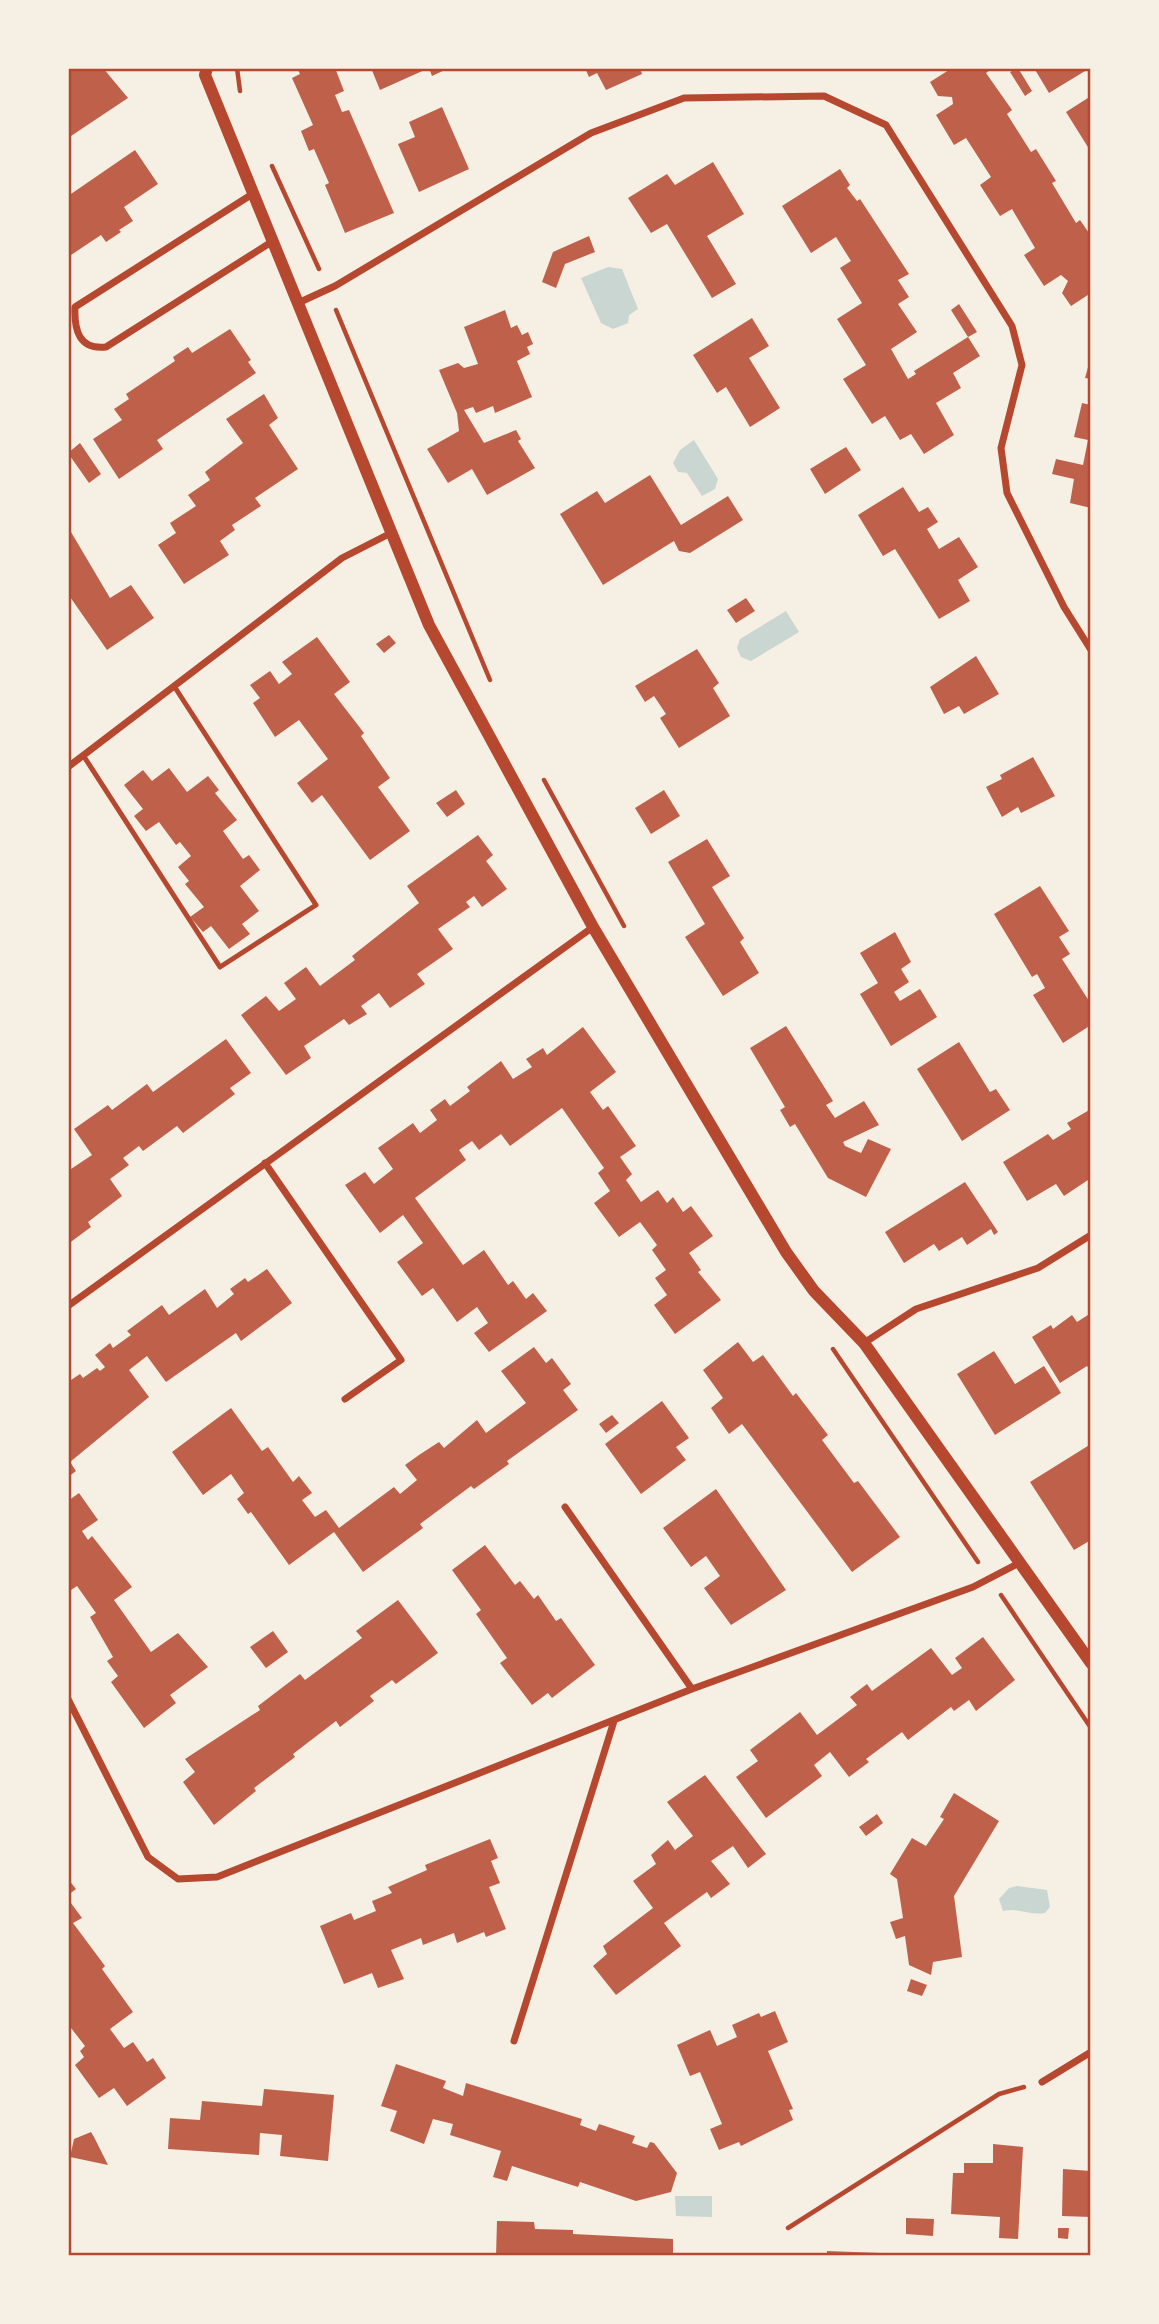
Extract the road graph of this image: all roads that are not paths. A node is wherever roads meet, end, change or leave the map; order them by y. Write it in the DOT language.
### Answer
graph roads {
  1 [pos="191,68"];
  2 [pos="206,72"];
  3 [pos="254,193"];
  4 [pos="273,241"];
  5 [pos="298,303"];
  6 [pos="391,533"];
  7 [pos="1091,650"];
  8 [pos="174,686"];
  9 [pos="83,755"];
  10 [pos="68,766"];
  11 [pos="593,927"];
  12 [pos="265,1163"];
  13 [pos="1091,1235"];
  14 [pos="68,1306"];
  15 [pos="864,1343"];
  16 [pos="345,1399"];
  17 [pos="565,1507"];
  18 [pos="1019,1563"];
  19 [pos="1091,1663"];
  20 [pos="692,1689"];
  21 [pos="68,1699"];
  22 [pos="614,1721"];
  23 [pos="514,2041"];
  24 [pos="1091,2052"];
  25 [pos="1042,2082"];
  1 -- 2 [label="street"];
  2 -- 3 [label="street"];
  3 -- 4 [label="street"];
  3 -- 4 [label="street"];
  4 -- 5 [label="street"];
  5 -- 6 [label="street"];
  5 -- 7 [label="street"];
  6 -- 8 [label="street"];
  6 -- 11 [label="street"];
  8 -- 9 [label="street"];
  8 -- 9 [label="lane"];
  9 -- 10 [label="street"];
  11 -- 12 [label="street"];
  11 -- 15 [label="street"];
  12 -- 14 [label="street"];
  12 -- 16 [label="street"];
  13 -- 15 [label="street"];
  15 -- 18 [label="street"];
  17 -- 20 [label="street"];
  18 -- 19 [label="street"];
  18 -- 20 [label="street"];
  20 -- 22 [label="street"];
  21 -- 22 [label="street"];
  22 -- 23 [label="street"];
  24 -- 25 [label="street"];
}
